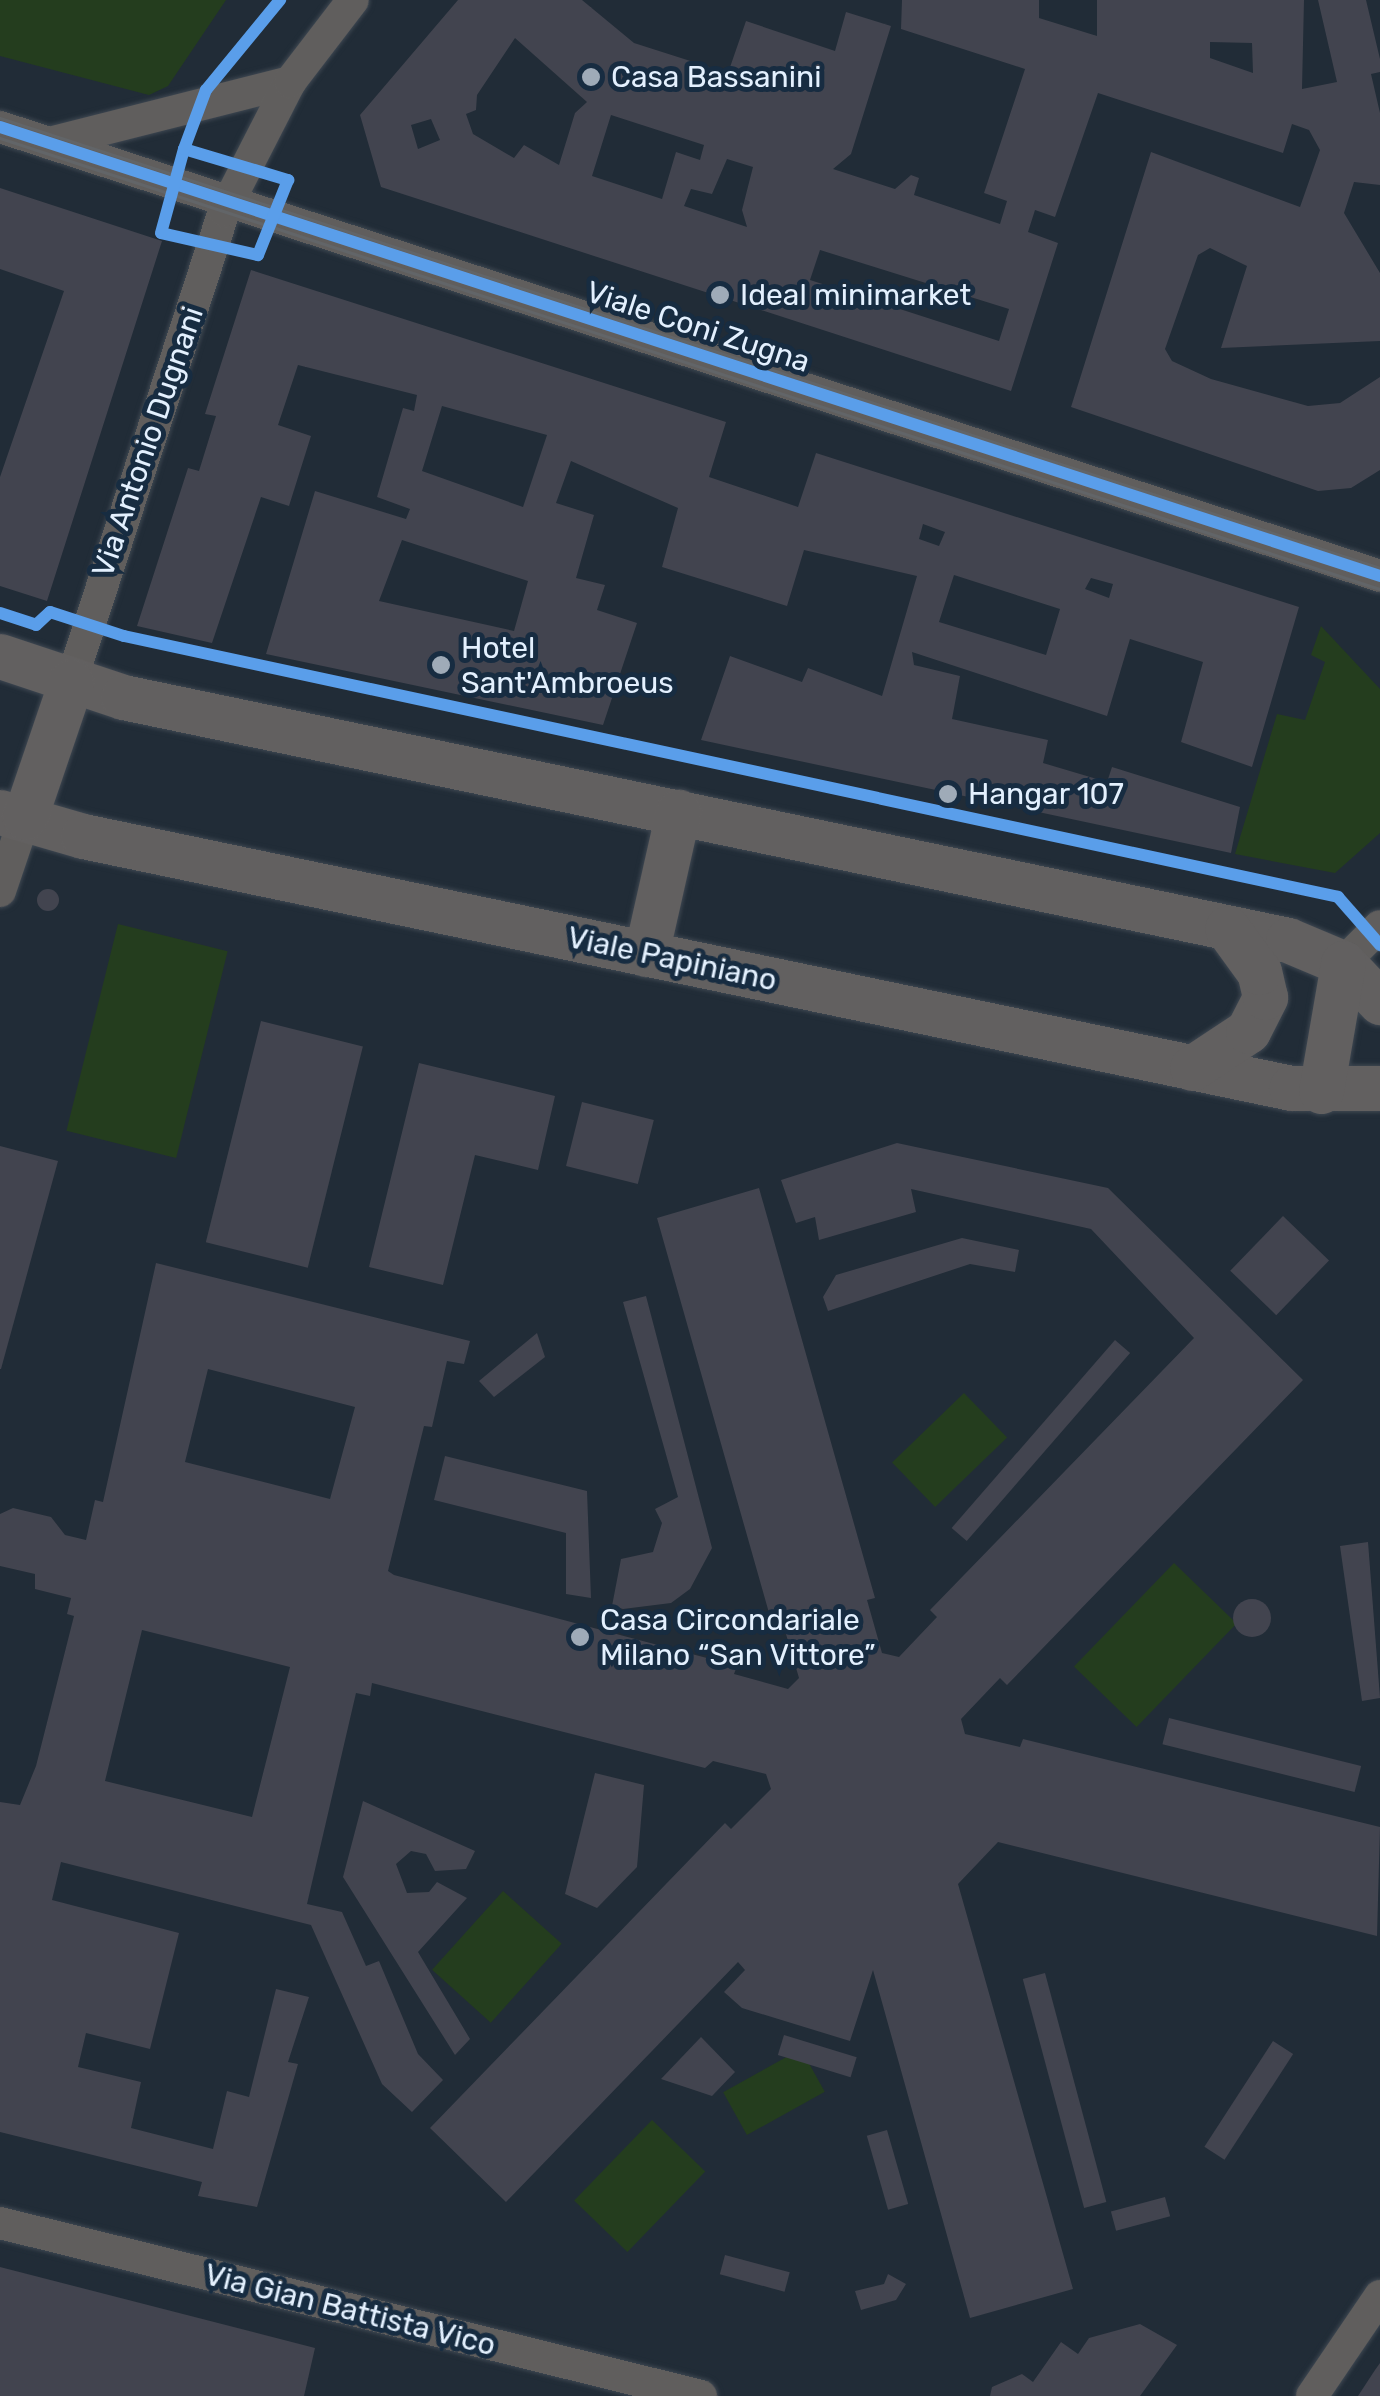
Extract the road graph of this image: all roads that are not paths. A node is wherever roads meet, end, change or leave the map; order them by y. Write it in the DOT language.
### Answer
graph roads {
  1 [pos="353,0"];
  2 [pos="290,82"];
  3 [pos="0,127"];
  4 [pos="49,143"];
  5 [pos="226,204"];
  6 [pos="1380,576"];
  7 [pos="0,656"];
  8 [pos="71,682"];
  9 [pos="678,812"];
  10 [pos="13,814"];
  11 [pos="0,891"];
  12 [pos="1380,926"];
  13 [pos="1228,928"];
  14 [pos="646,954"];
  15 [pos="1344,964"];
  16 [pos="1380,1002"];
  17 [pos="1192,1068"];
  18 [pos="1380,1088"];
  19 [pos="1321,1090"];
  20 [pos="1380,1120"];
  21 [pos="0,2223"];
  22 [pos="1380,2296"];
  23 [pos="700,2396"];
  24 [pos="1312,2396"];
  1 -- 2 [label="street, Via Antonio Dugnani"];
  2 -- 4 [label="street"];
  2 -- 5 [label="street, Via Antonio Dugnani"];
  3 -- 4 [label="street, Viale Coni Zugna"];
  4 -- 5 [label="street, Viale Coni Zugna"];
  5 -- 6 [label="street, Viale Coni Zugna"];
  5 -- 8 [label="street, Via Antonio Dugnani"];
  7 -- 8 [label="main road"];
  8 -- 9 [label="main road"];
  8 -- 10 [label="main road"];
  9 -- 13 [label="main road"];
  9 -- 14 [label="main road"];
  10 -- 11 [label="street"];
  10 -- 14 [label="main road, Viale Papiniano"];
  12 -- 15 [label="street"];
  13 -- 15 [label="main road"];
  13 -- 17 [label="main road"];
  14 -- 17 [label="main road, Viale Papiniano"];
  15 -- 16 [label="main road"];
  15 -- 19 [label="main road"];
  17 -- 19 [label="main road, Viale Papiniano"];
  18 -- 19 [label="main road"];
  19 -- 20 [label="main road"];
  21 -- 23 [label="street, Via Gian Battista Vico"];
  22 -- 24 [label="street"];
}
